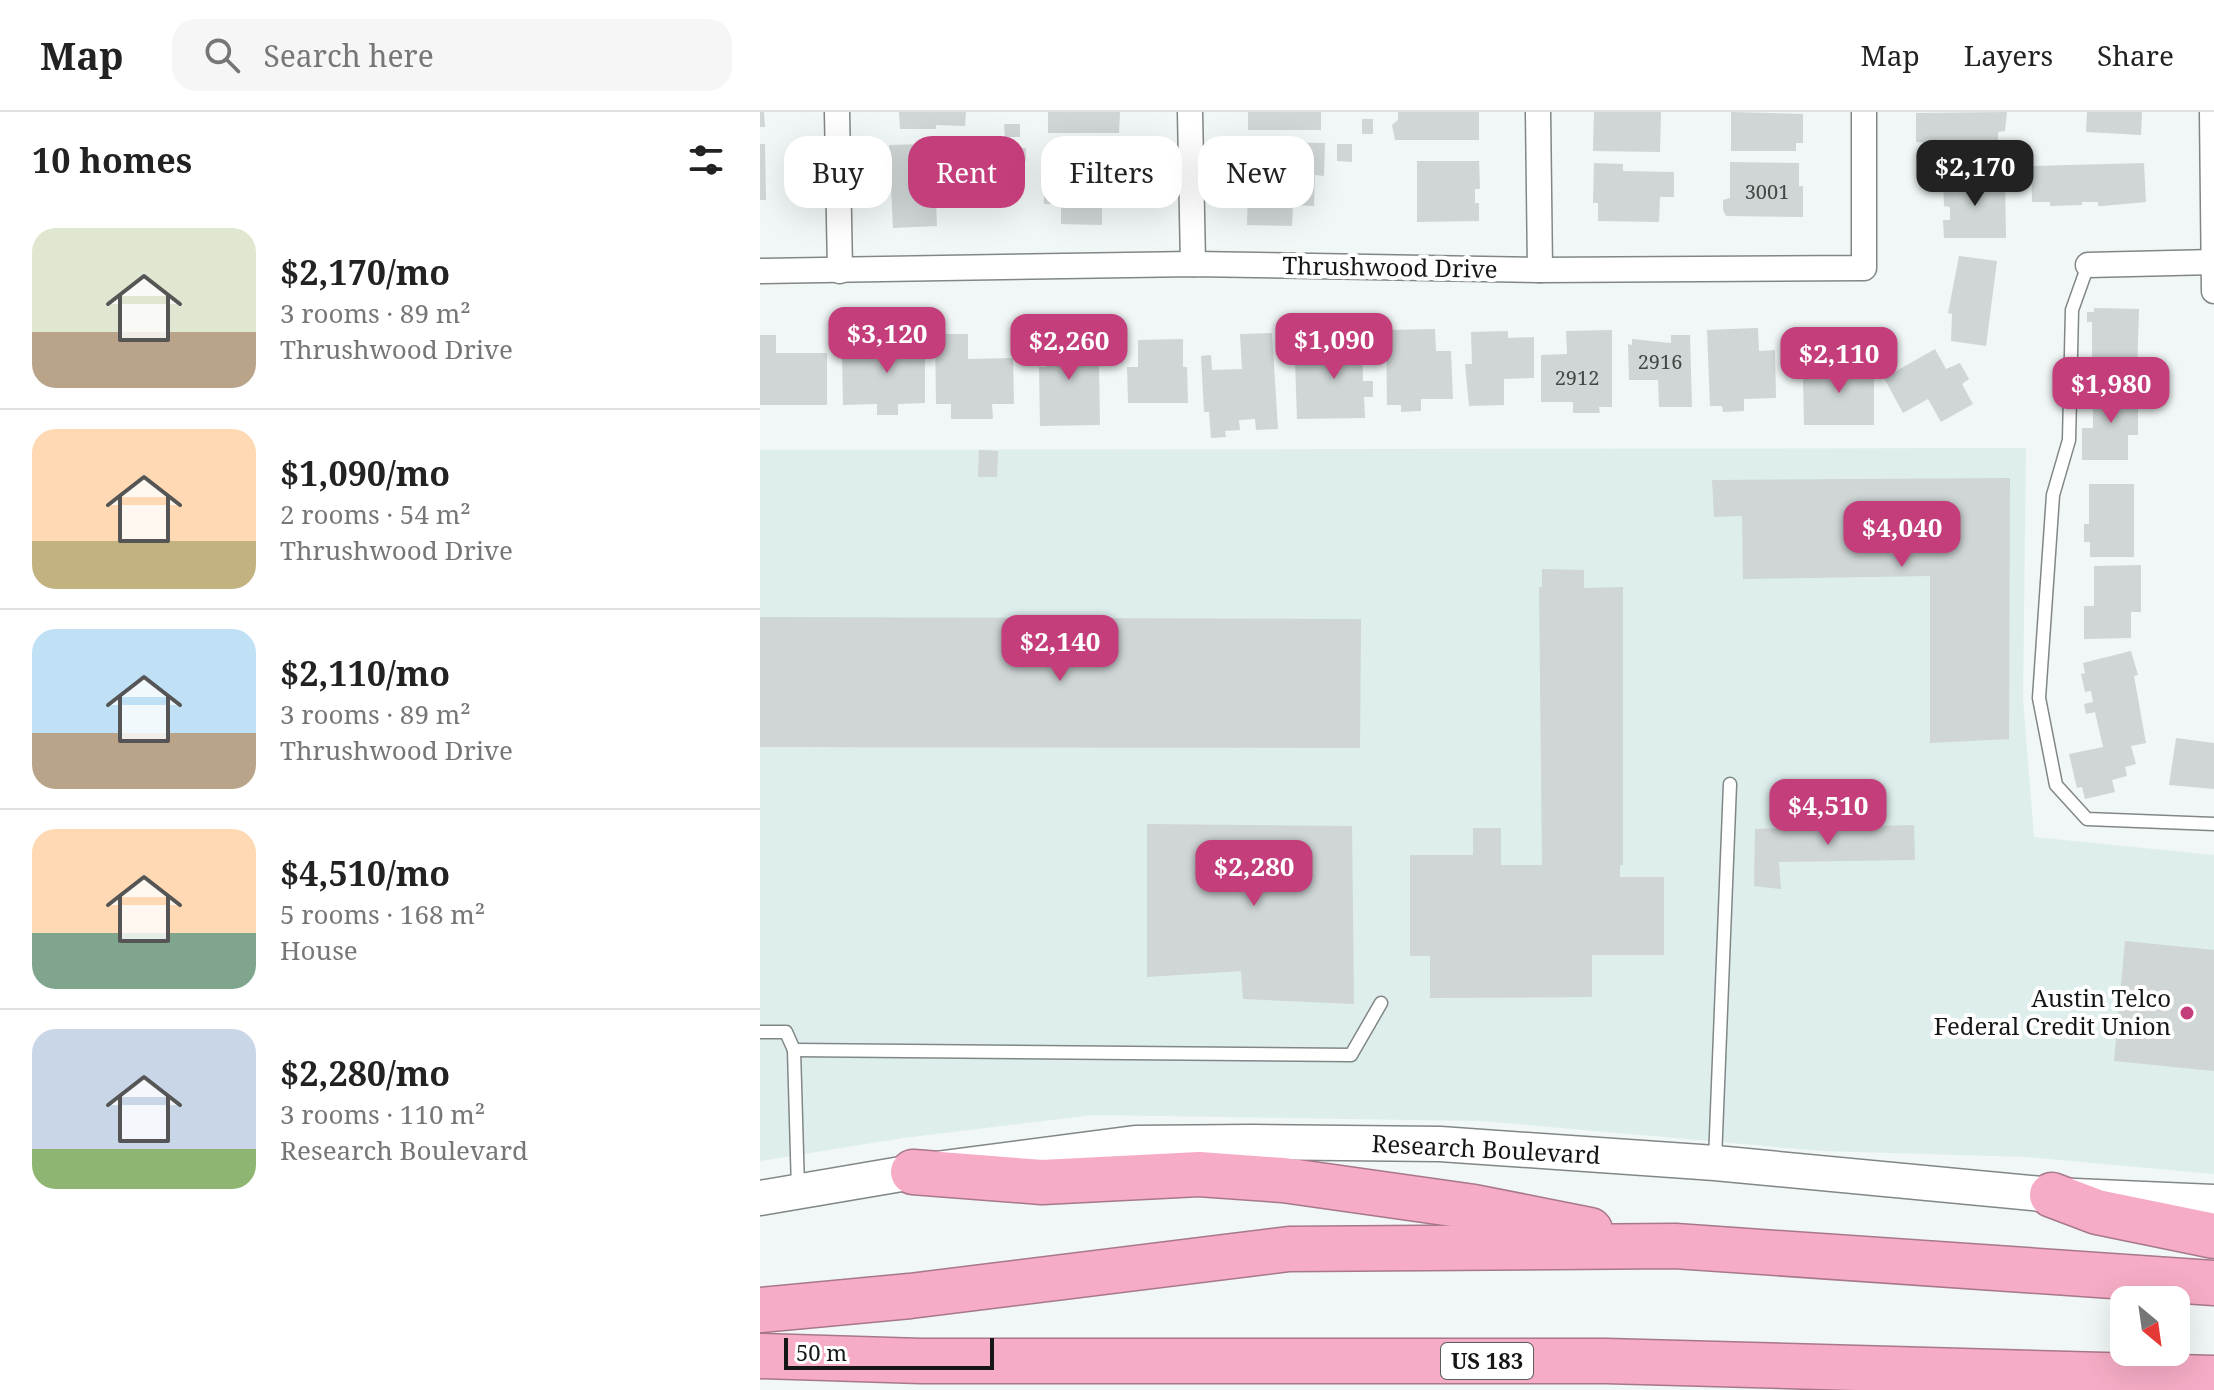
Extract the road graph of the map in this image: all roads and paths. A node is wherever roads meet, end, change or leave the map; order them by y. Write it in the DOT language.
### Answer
graph roads {
  1 [pos="837,112"];
  2 [pos="1190,112"];
  3 [pos="1538,112"];
  4 [pos="1864,112"];
  5 [pos="2212,112"];
  6 [pos="2214,262"];
  7 [pos="1193,264"];
  8 [pos="2088,265"];
  9 [pos="1540,270"];
  10 [pos="760,271"];
  11 [pos="840,271"];
  12 [pos="2214,291"];
  13 [pos="1730,784"];
  14 [pos="2214,824"];
  15 [pos="1381,1003"];
  16 [pos="760,1032"];
  17 [pos="794,1050"];
  18 [pos="1715,1163"];
  19 [pos="913,1172"];
  20 [pos="798,1192"];
  21 [pos="2052,1195"];
  22 [pos="760,1198"];
  23 [pos="2214,1202"];
  24 [pos="2214,1236"];
  25 [pos="1675,1246"];
  26 [pos="2214,1283"];
  27 [pos="760,1310"];
  28 [pos="760,1356"];
  29 [pos="2214,1378"];
  1 -- 11 [label="street"];
  2 -- 7 [label="street"];
  3 -- 9 [label="street"];
  4 -- 9 [label="street, Thrushwood Drive"];
  5 -- 6 [label="street"];
  6 -- 8 [label="street"];
  6 -- 12 [label="street"];
  7 -- 9 [label="street, Thrushwood Drive"];
  7 -- 11 [label="street, Thrushwood Drive"];
  8 -- 14 [label="lane"];
  10 -- 11 [label="street, Thrushwood Drive"];
  13 -- 18 [label="lane"];
  15 -- 17 [label="lane"];
  16 -- 17 [label="lane"];
  17 -- 20 [label="lane"];
  18 -- 19 [label="main road, Research Boulevard"];
  18 -- 21 [label="main road, Research Boulevard"];
  19 -- 20 [label="main road, Research Boulevard"];
  19 -- 25 [label="highway"];
  20 -- 22 [label="main road, Research Boulevard"];
  21 -- 23 [label="main road, Research Boulevard"];
  21 -- 24 [label="highway"];
  25 -- 26 [label="highway"];
  25 -- 27 [label="highway"];
  28 -- 29 [label="highway, US 183"];
}
